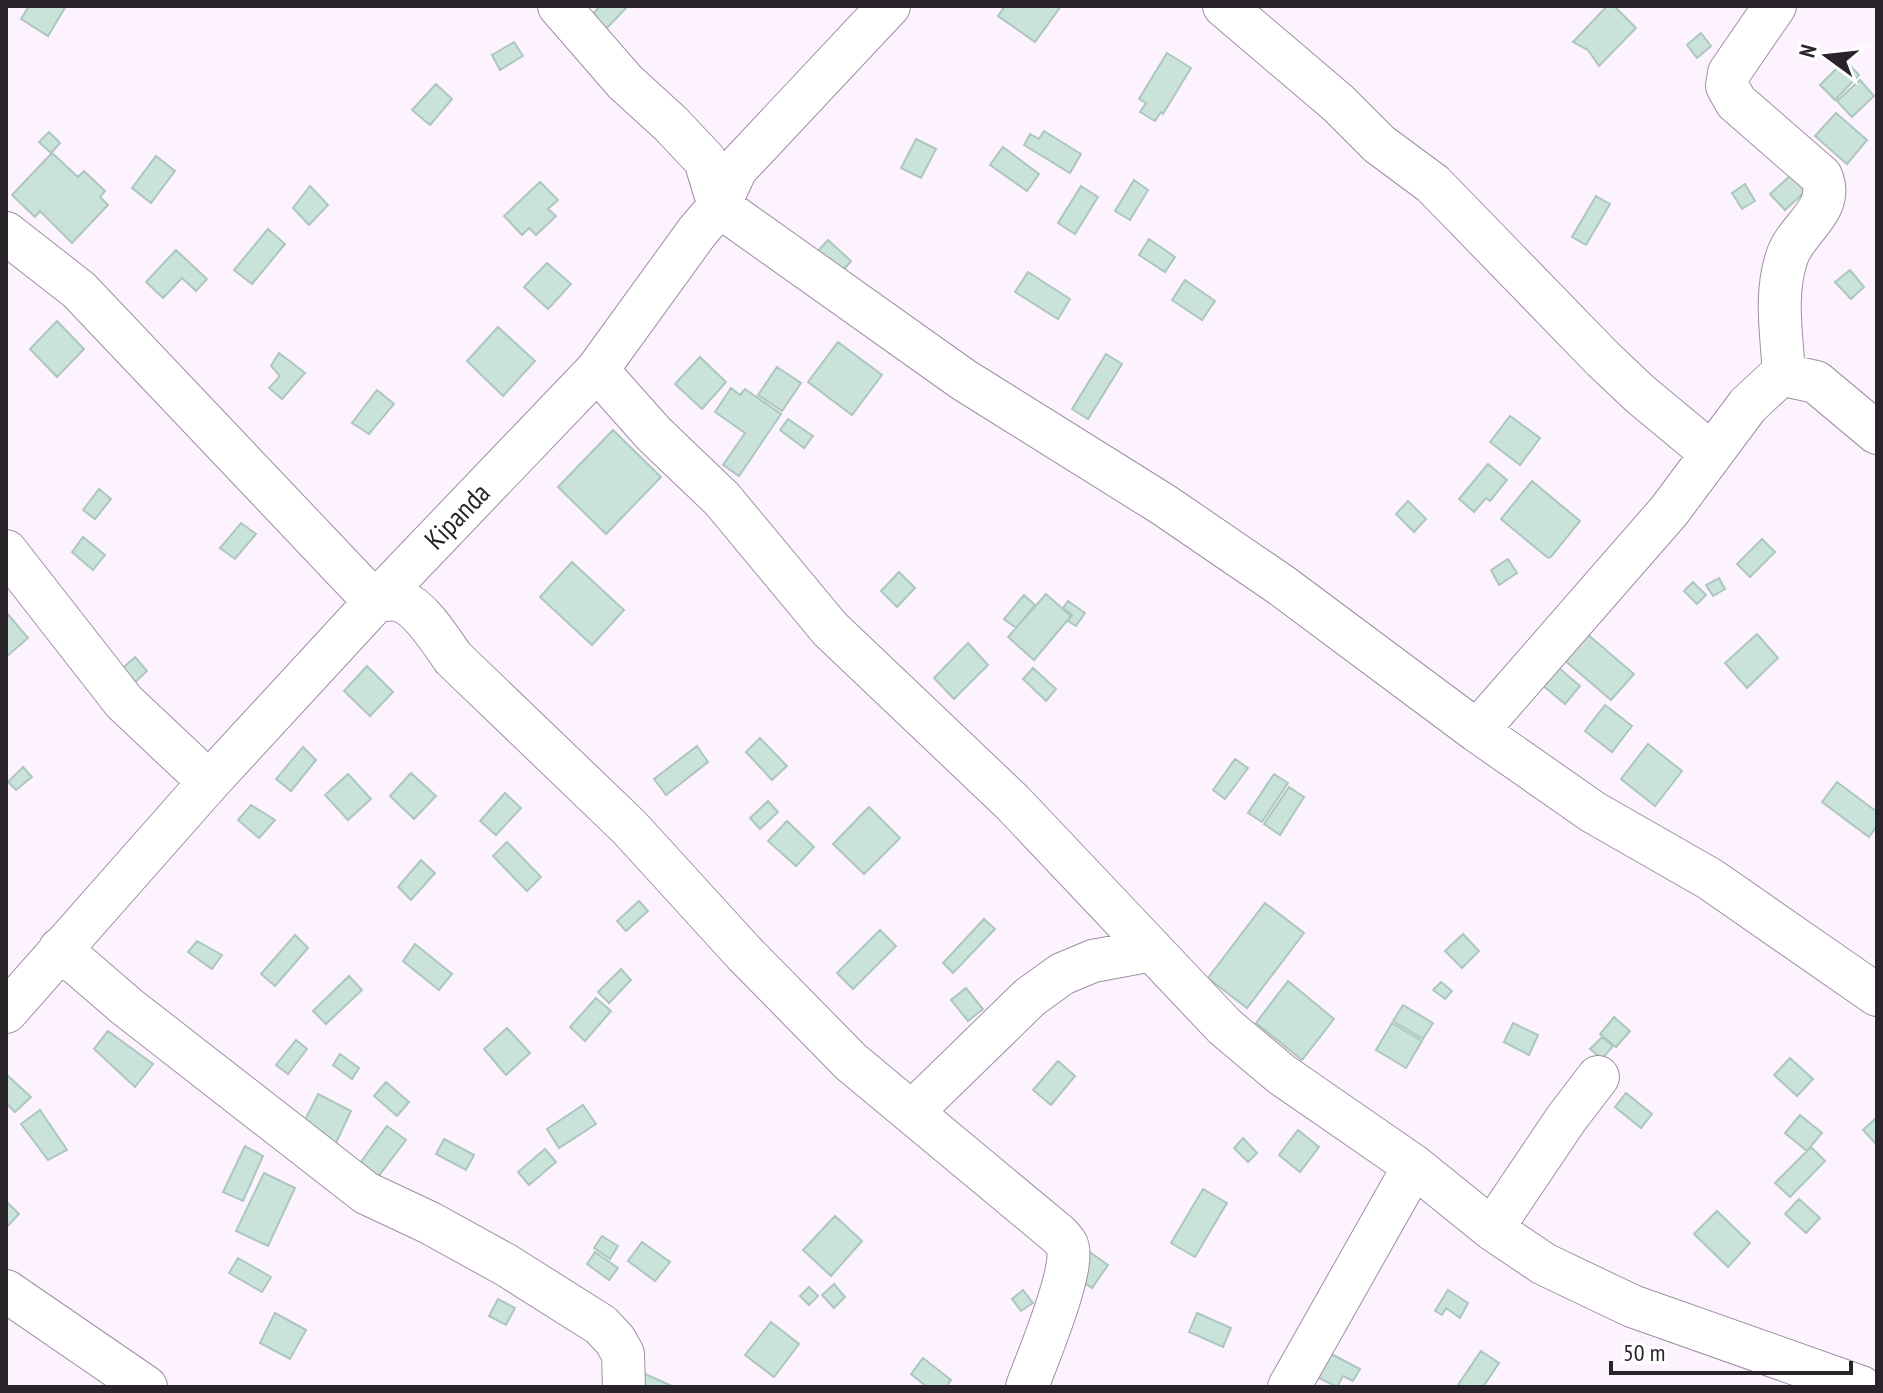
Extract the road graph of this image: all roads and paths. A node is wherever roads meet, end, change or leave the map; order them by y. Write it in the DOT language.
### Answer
graph roads {
  1 [pos="559,6"];
  2 [pos="889,6"];
  3 [pos="1224,6"];
  4 [pos="1775,6"];
  5 [pos="719,206"];
  6 [pos="6,233"];
  7 [pos="597,370"];
  8 [pos="1784,375"];
  9 [pos="1877,433"];
  10 [pos="1711,453"];
  11 [pos="6,551"];
  12 [pos="375,602"];
  13 [pos="1477,731"];
  14 [pos="209,782"];
  15 [pos="60,949"];
  16 [pos="1152,950"];
  17 [pos="1877,995"];
  18 [pos="6,1012"];
  19 [pos="1598,1077"];
  20 [pos="912,1112"];
  21 [pos="1414,1166"];
  22 [pos="1492,1229"];
  23 [pos="6,1291"];
  24 [pos="146,1387"];
  25 [pos="624,1387"];
  26 [pos="1027,1387"];
  27 [pos="1289,1387"];
  28 [pos="1861,1387"];
  1 -- 5 [label="street"];
  2 -- 5 [label="street, Kipanda"];
  3 -- 10 [label="street"];
  4 -- 8 [label="street"];
  5 -- 7 [label="street, Kipanda"];
  5 -- 13 [label="street"];
  6 -- 12 [label="street"];
  7 -- 12 [label="street, Kipanda"];
  7 -- 16 [label="street"];
  8 -- 9 [label="street"];
  8 -- 10 [label="street"];
  10 -- 13 [label="street"];
  11 -- 14 [label="street"];
  12 -- 14 [label="street, Kipanda"];
  12 -- 20 [label="street"];
  13 -- 17 [label="street"];
  14 -- 15 [label="street, Kipanda"];
  15 -- 18 [label="street, Kipanda"];
  15 -- 25 [label="street"];
  16 -- 20 [label="street"];
  16 -- 21 [label="street"];
  19 -- 22 [label="street"];
  20 -- 26 [label="street"];
  21 -- 22 [label="street"];
  21 -- 27 [label="street"];
  22 -- 28 [label="street"];
  23 -- 24 [label="street"];
}
